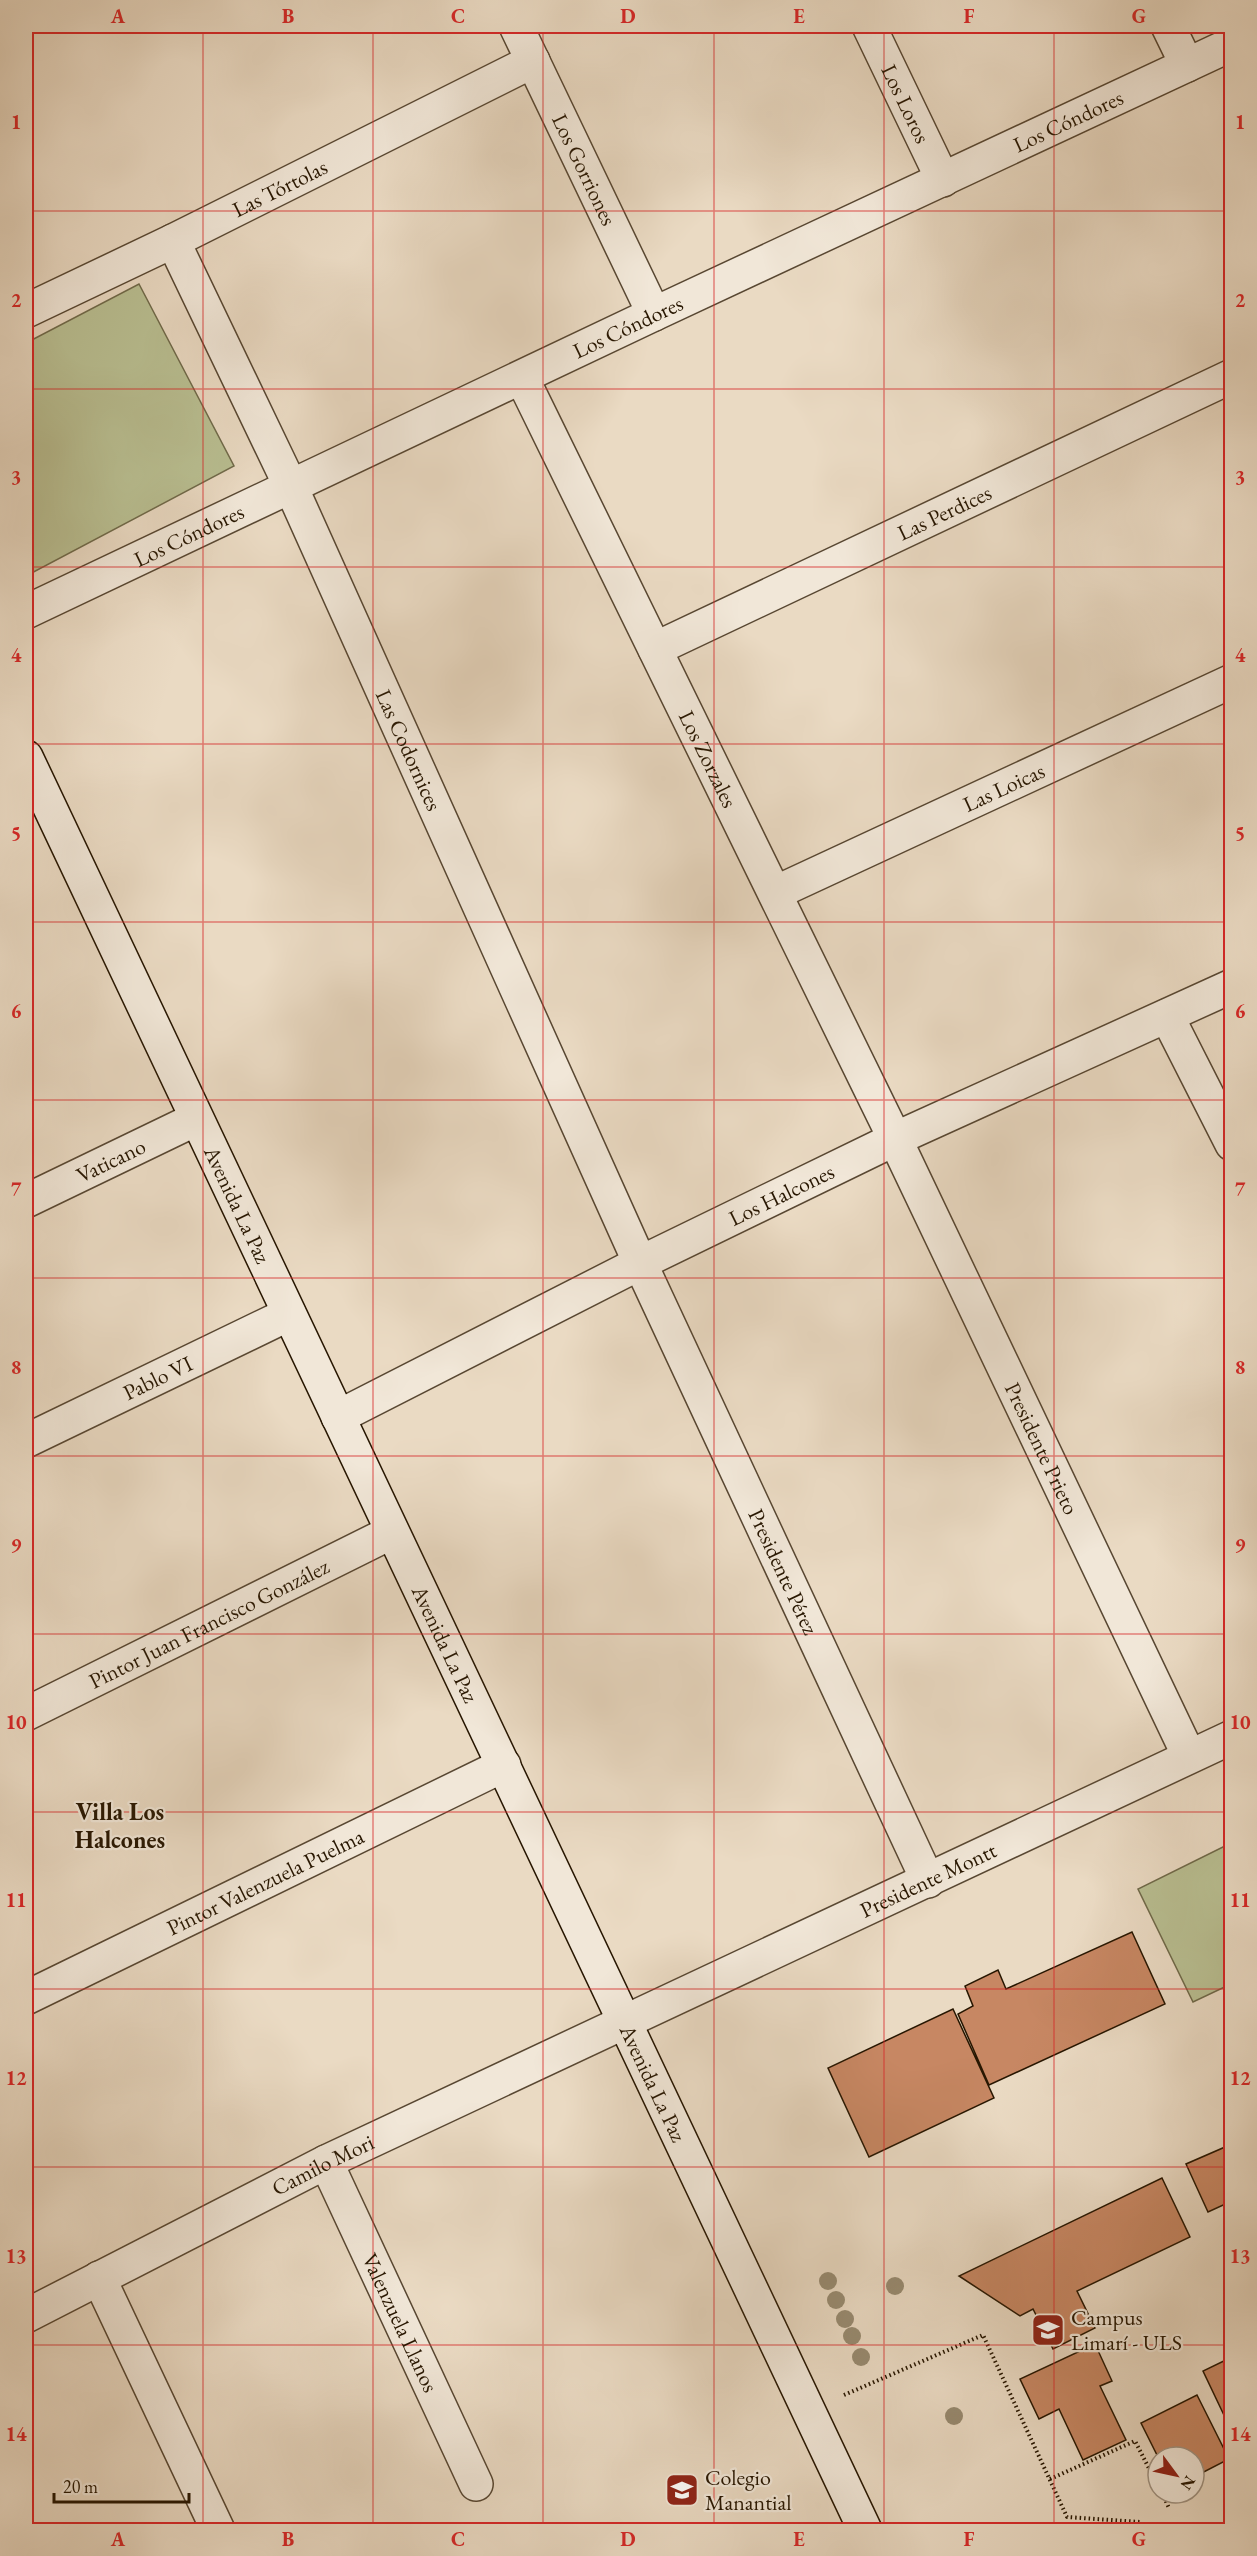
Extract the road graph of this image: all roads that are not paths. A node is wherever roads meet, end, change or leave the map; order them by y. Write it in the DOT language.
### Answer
graph roads {
  1 [pos="516,26"];
  2 [pos="869,26"];
  3 [pos="1168,26"];
  4 [pos="1232,44"];
  5 [pos="533,61"];
  6 [pos="1187,65"];
  7 [pos="943,180"];
  8 [pos="173,241"];
  9 [pos="26,311"];
  10 [pos="654,314"];
  11 [pos="1232,376"];
  12 [pos="522,378"];
  13 [pos="291,488"];
  14 [pos="26,612"];
  15 [pos="655,649"];
  16 [pos="1232,681"];
  17 [pos="26,757"];
  18 [pos="775,893"];
  19 [pos="1232,986"];
  20 [pos="1167,1016"];
  21 [pos="196,1119"];
  22 [pos="895,1139"];
  23 [pos="1232,1144"];
  24 [pos="26,1201"];
  25 [pos="640,1263"];
  26 [pos="289,1314"];
  27 [pos="338,1417"];
  28 [pos="26,1441"];
  29 [pos="392,1532"];
  30 [pos="26,1714"];
  31 [pos="1232,1737"];
  32 [pos="1189,1756"];
  33 [pos="504,1765"];
  34 [pos="928,1881"];
  35 [pos="26,1998"];
  36 [pos="626,2023"];
  37 [pos="326,2162"];
  38 [pos="99,2278"];
  39 [pos="26,2316"];
  40 [pos="476,2484"];
  41 [pos="218,2530"];
  42 [pos="865,2530"];
  1 -- 5 [label="street, Los Gorriones"];
  2 -- 7 [label="street, Los Loros"];
  3 -- 6 [label="street"];
  4 -- 6 [label="street, Los Cóndores"];
  5 -- 8 [label="street, Las Tórtolas"];
  5 -- 10 [label="street, Los Gorriones"];
  6 -- 7 [label="street, Los Cóndores"];
  7 -- 10 [label="street, Los Cóndores"];
  8 -- 9 [label="street, Las Tórtolas"];
  8 -- 13 [label="street, Las Codornices"];
  10 -- 12 [label="street, Los Cóndores"];
  11 -- 15 [label="street, Las Perdices"];
  12 -- 13 [label="street, Los Cóndores"];
  12 -- 15 [label="street, Los Zorzales"];
  13 -- 14 [label="street, Los Cóndores"];
  13 -- 25 [label="street, Las Codornices"];
  15 -- 18 [label="street, Los Zorzales"];
  16 -- 18 [label="street, Las Loicas"];
  17 -- 21 [label="street, Avenida La Paz"];
  18 -- 22 [label="street, Los Zorzales"];
  19 -- 20 [label="street, Los Halcones"];
  20 -- 22 [label="street, Los Halcones"];
  20 -- 23 [label="street"];
  21 -- 24 [label="street, Vaticano"];
  21 -- 26 [label="street, Avenida La Paz"];
  22 -- 25 [label="street, Los Halcones"];
  22 -- 32 [label="street, Presidente Prieto"];
  25 -- 27 [label="street, Los Halcones"];
  25 -- 34 [label="street, Presidente Pérez"];
  26 -- 27 [label="street, Avenida La Paz"];
  26 -- 28 [label="street, Pablo VI"];
  27 -- 29 [label="street, Avenida La Paz"];
  29 -- 30 [label="street, Pintor Juan Francisco González"];
  29 -- 33 [label="street, Avenida La Paz"];
  31 -- 32 [label="street, Presidente Montt"];
  32 -- 34 [label="street, Presidente Montt"];
  33 -- 35 [label="street, Pintor Valenzuela Puelma"];
  33 -- 36 [label="street, Avenida La Paz"];
  34 -- 36 [label="street, Presidente Montt"];
  36 -- 37 [label="street, Camilo Mori"];
  36 -- 42 [label="street, Avenida La Paz"];
  37 -- 38 [label="street, Camilo Mori"];
  37 -- 40 [label="street, Valenzuela Llanos"];
  38 -- 39 [label="street, Camilo Mori"];
  38 -- 41 [label="street"];
}
